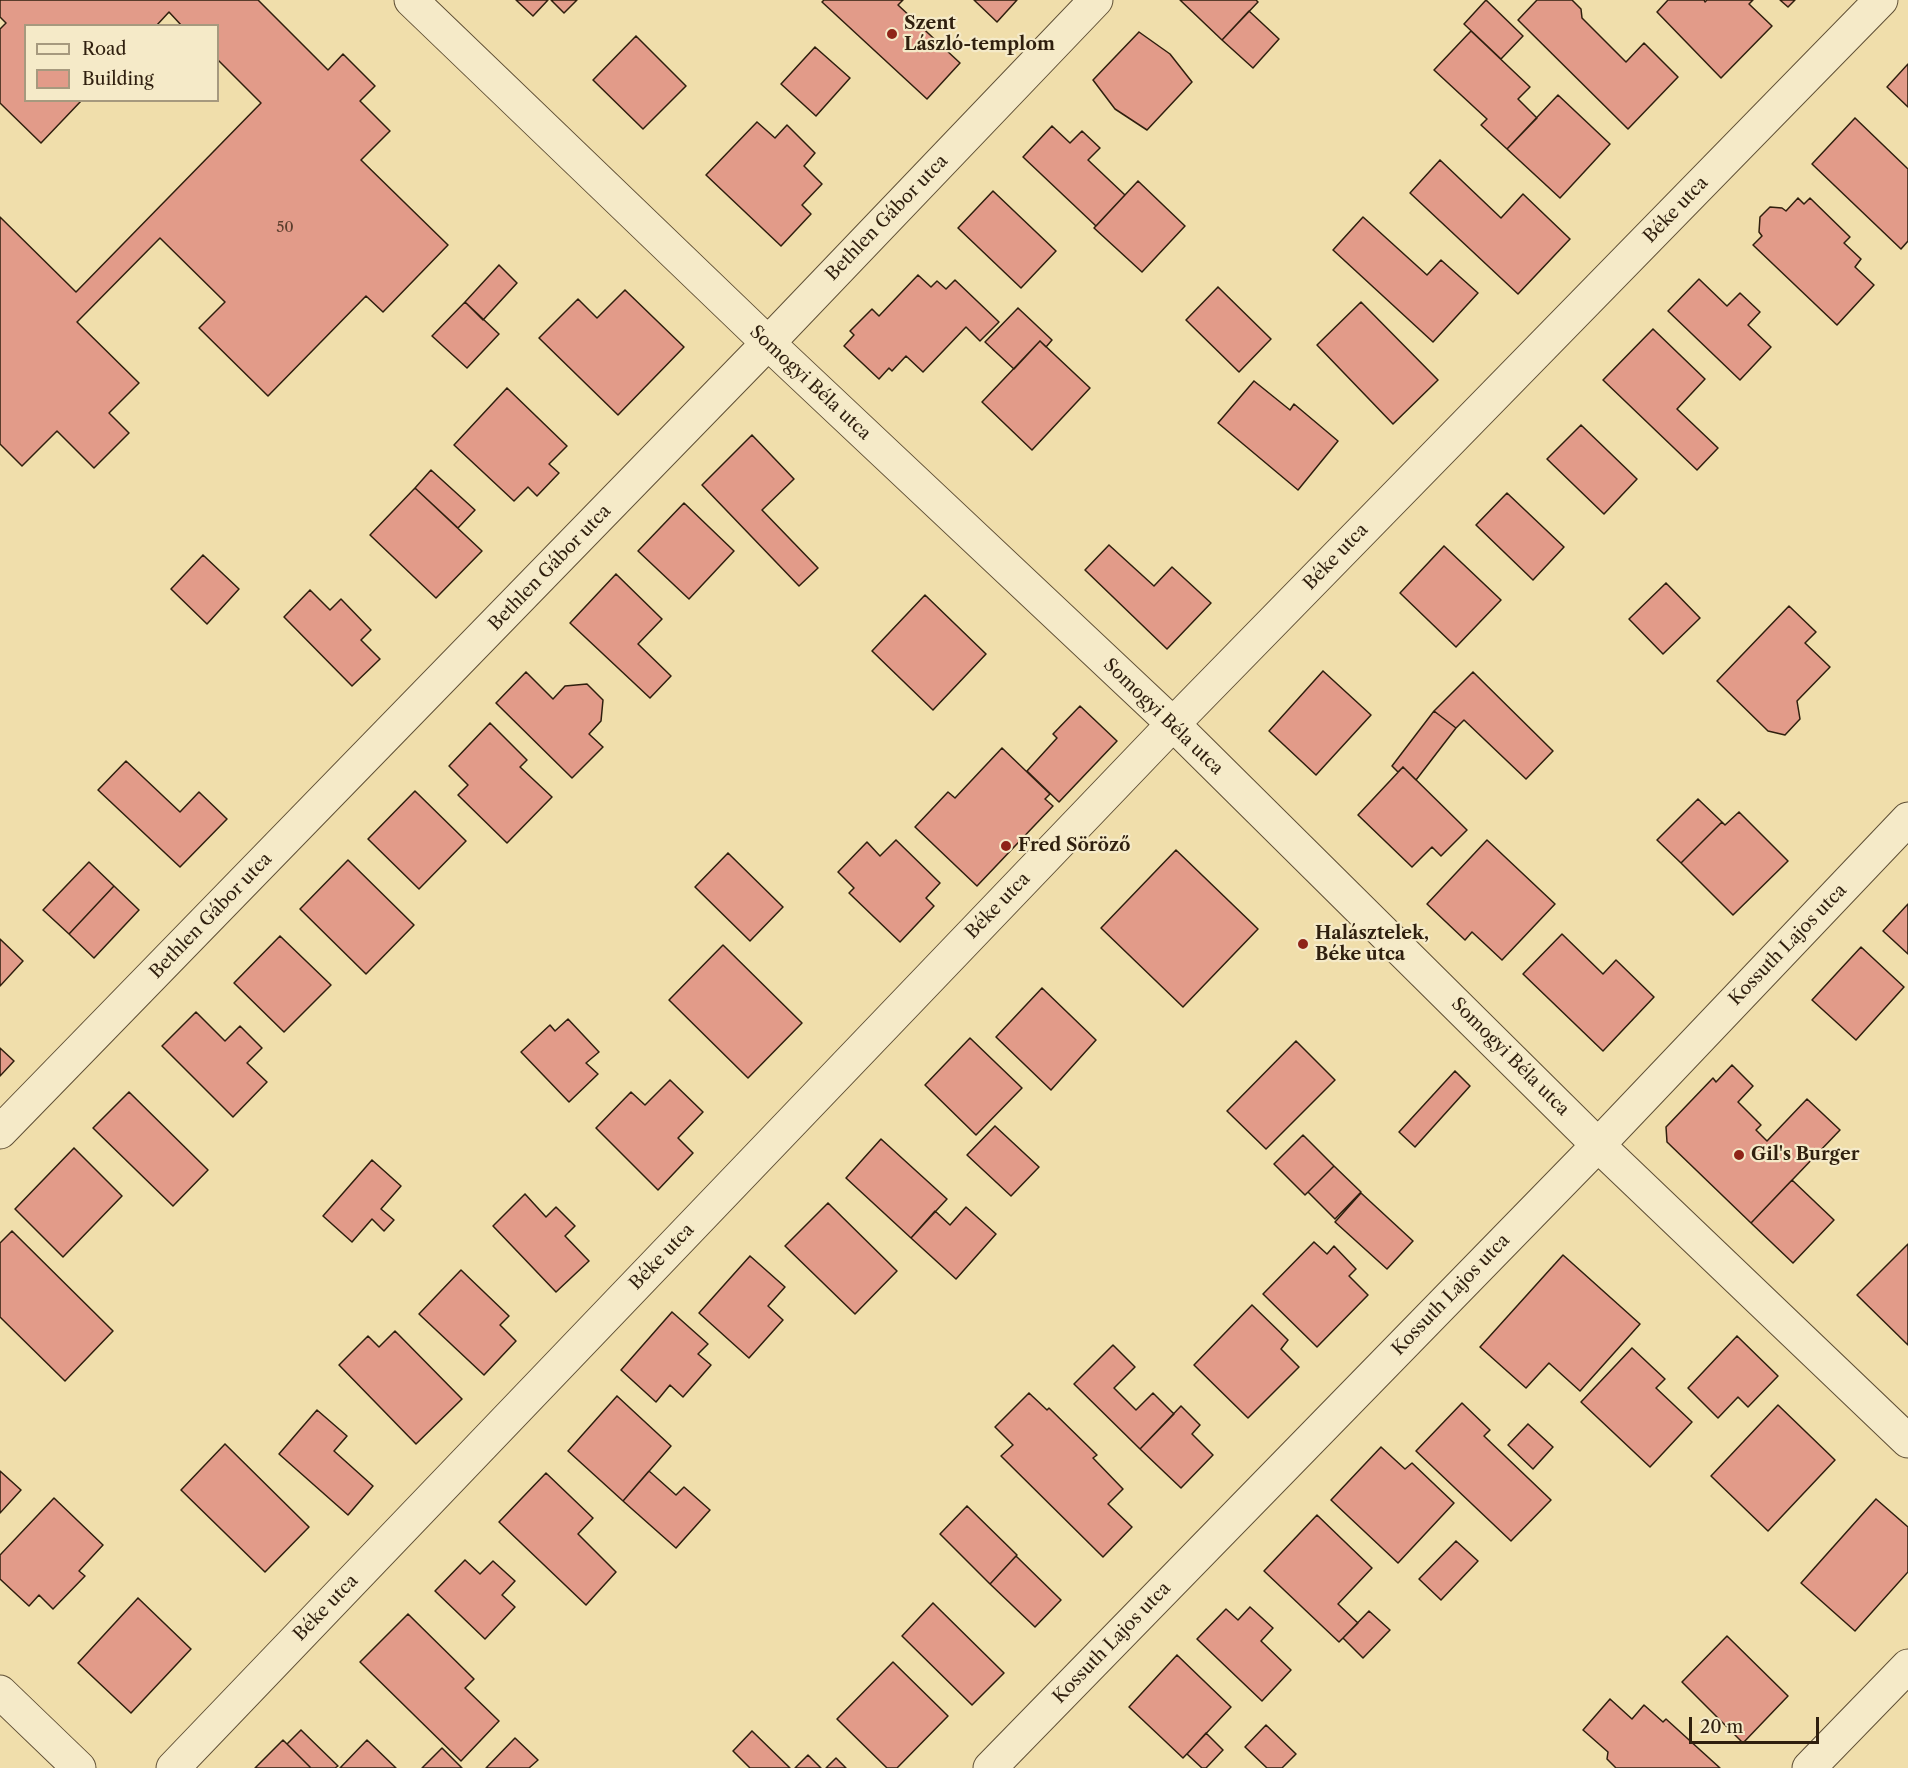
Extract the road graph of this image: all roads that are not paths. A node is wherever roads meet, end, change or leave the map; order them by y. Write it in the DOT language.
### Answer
graph roads {
  1 [pos="411,0"];
  2 [pos="1096,0"];
  3 [pos="1881,0"];
  4 [pos="768,343"];
  5 [pos="1173,724"];
  6 [pos="1908,819"];
  7 [pos="0,1132"];
  8 [pos="1598,1145"];
  9 [pos="1908,1441"];
  10 [pos="1908,1666"];
  11 [pos="0,1692"];
  12 [pos="79,1768"];
  13 [pos="173,1768"];
  14 [pos="990,1768"];
  15 [pos="1809,1768"];
  1 -- 4 [label="street, Somogyi Béla utca"];
  2 -- 4 [label="street, Bethlen Gábor utca"];
  3 -- 5 [label="street, Béke utca"];
  4 -- 5 [label="street, Somogyi Béla utca"];
  4 -- 7 [label="street, Bethlen Gábor utca"];
  5 -- 8 [label="street, Somogyi Béla utca"];
  5 -- 13 [label="street, Béke utca"];
  6 -- 8 [label="street, Kossuth Lajos utca"];
  8 -- 9 [label="street, Somogyi Béla utca"];
  8 -- 14 [label="street, Kossuth Lajos utca"];
  10 -- 15 [label="street"];
  11 -- 12 [label="street"];
}
